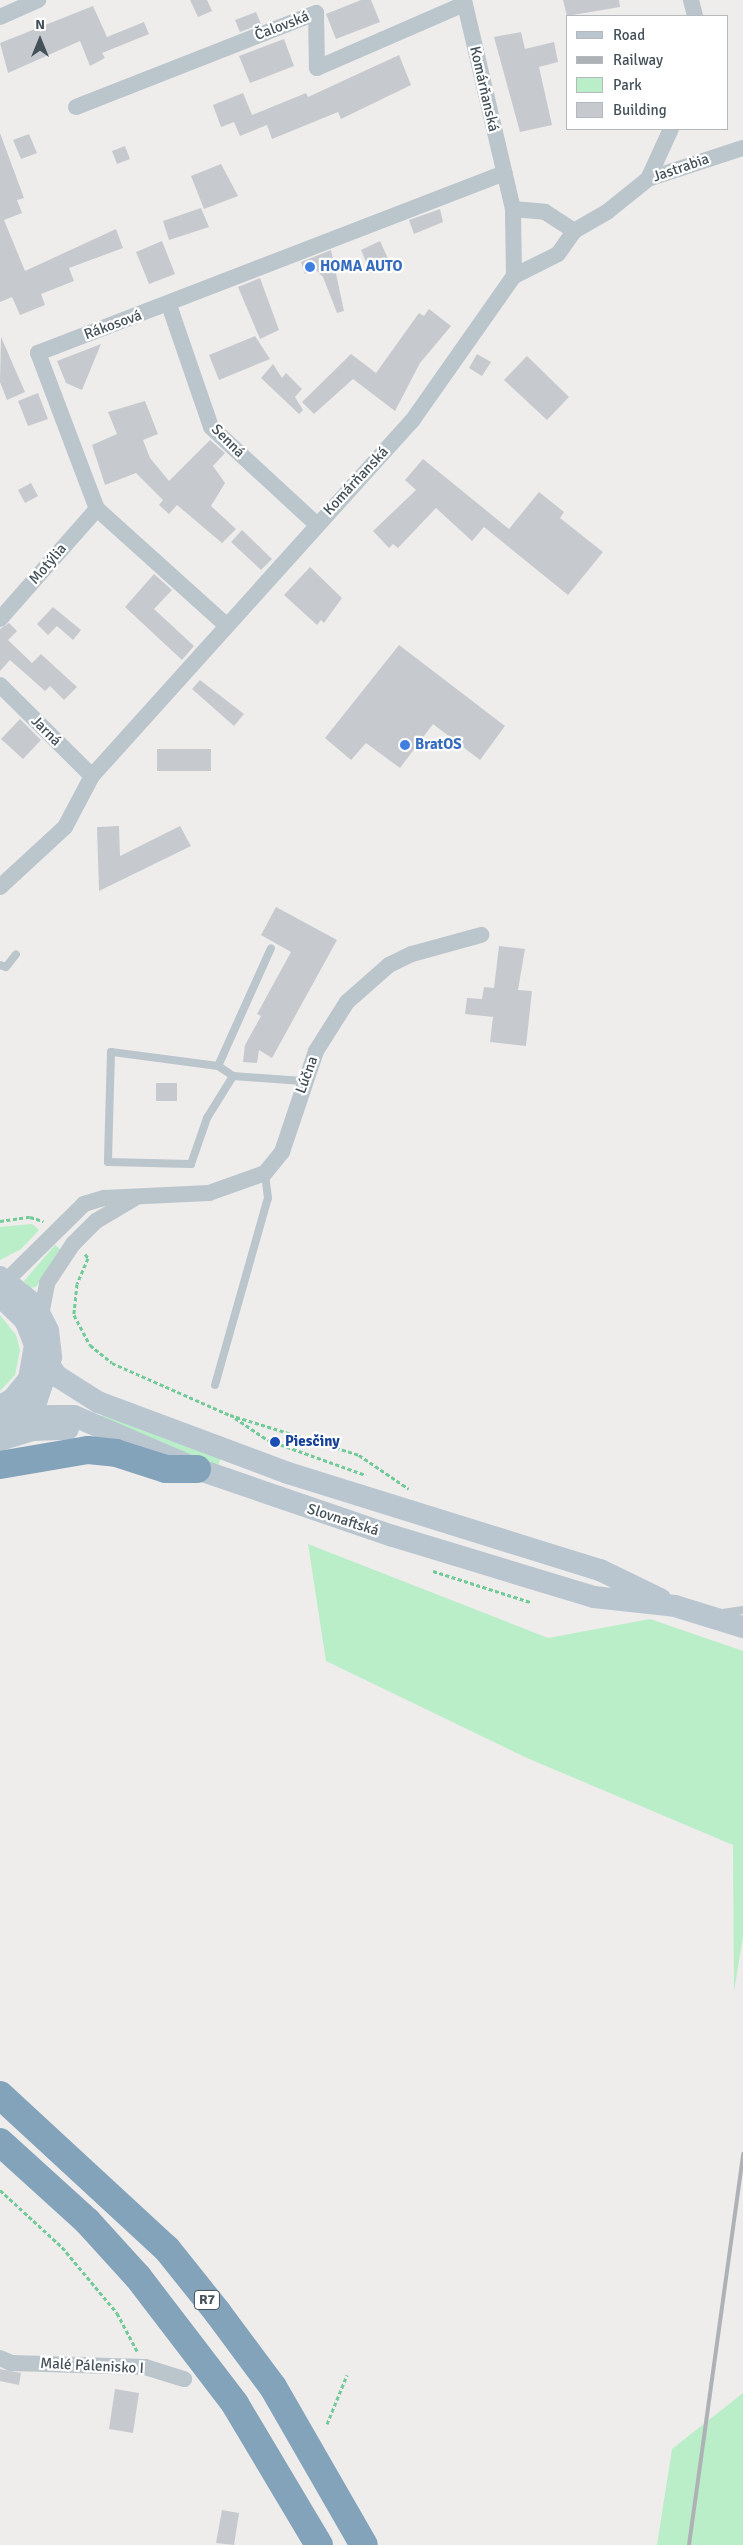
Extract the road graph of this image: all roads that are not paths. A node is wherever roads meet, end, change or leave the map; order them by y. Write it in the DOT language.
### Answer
graph roads {
  1 [pos="38,0"];
  2 [pos="691,0"];
  3 [pos="464,2"];
  4 [pos="696,15"];
  5 [pos="0,17"];
  6 [pos="76,107"];
  7 [pos="671,130"];
  8 [pos="743,148"];
  9 [pos="504,172"];
  10 [pos="648,178"];
  11 [pos="513,209"];
  12 [pos="574,231"];
  13 [pos="514,276"];
  14 [pos="169,305"];
  15 [pos="96,509"];
  16 [pos="316,524"];
  17 [pos="0,619"];
  18 [pos="226,625"];
  19 [pos="0,685"];
  20 [pos="92,776"];
  21 [pos="0,887"];
  22 [pos="481,935"];
  23 [pos="271,948"];
  24 [pos="16,954"];
  25 [pos="0,965"];
  26 [pos="218,1066"];
  27 [pos="234,1076"];
  28 [pos="303,1081"];
  29 [pos="265,1173"];
  30 [pos="139,1196"];
  31 [pos="1,1285"];
  32 [pos="41,1315"];
  33 [pos="43,1344"];
  34 [pos="50,1368"];
  35 [pos="215,1385"];
  36 [pos="130,1410"];
  37 [pos="6,1416"];
  38 [pos="0,1440"];
  39 [pos="130,1440"];
  40 [pos="0,1465"];
  41 [pos="197,1469"];
  42 [pos="675,1606"];
  43 [pos="743,1610"];
  44 [pos="708,1616"];
  45 [pos="743,1627"];
  46 [pos="0,2096"];
  47 [pos="0,2142"];
  48 [pos="0,2358"];
  49 [pos="184,2379"];
  50 [pos="319,2545"];
  51 [pos="364,2545"];
  1 -- 5 [label="street"];
  2 -- 4 [label="street"];
  3 -- 6 [label="street, Čalovská"];
  3 -- 9 [label="street, Komárňanská"];
  7 -- 10 [label="street"];
  8 -- 10 [label="street, Jastrabia"];
  9 -- 11 [label="street, Komárňanská"];
  9 -- 14 [label="street, Rákosová"];
  10 -- 12 [label="street, Jastrabia"];
  11 -- 12 [label="street"];
  11 -- 13 [label="street, Komárňanská"];
  12 -- 13 [label="street, Jastrabia"];
  13 -- 16 [label="street, Komárňanská"];
  14 -- 15 [label="street, Rákosová"];
  14 -- 16 [label="street, Senná"];
  15 -- 17 [label="street, Motýlia"];
  15 -- 18 [label="street, Rákosová"];
  16 -- 18 [label="street, Komárňanská"];
  18 -- 20 [label="street, Komárňanská"];
  19 -- 20 [label="street, Jarná"];
  20 -- 21 [label="street, Komárňanská"];
  22 -- 28 [label="street, Lúčna"];
  23 -- 26 [label="lane"];
  24 -- 25 [label="lane"];
  26 -- 27 [label="lane"];
  26 -- 27 [label="lane"];
  27 -- 28 [label="lane"];
  28 -- 29 [label="street, Lúčna"];
  29 -- 30 [label="street"];
  29 -- 35 [label="lane"];
  30 -- 31 [label="street"];
  30 -- 32 [label="street"];
  31 -- 32 [label="main road"];
  31 -- 33 [label="main road"];
  32 -- 33 [label="main road"];
  33 -- 34 [label="main road, Slovnaftská"];
  33 -- 36 [label="main road, Slovnaftská"];
  33 -- 37 [label="main road"];
  34 -- 36 [label="main road, Slovnaftská"];
  34 -- 37 [label="main road"];
  36 -- 42 [label="main road, Slovnaftská"];
  37 -- 39 [label="main road, Slovnaftská"];
  38 -- 39 [label="main road"];
  39 -- 41 [label="main road, Slovnaftská"];
  40 -- 41 [label="highway"];
  41 -- 42 [label="main road, Slovnaftská"];
  42 -- 44 [label="main road, Slovnaftská"];
  43 -- 44 [label="lane"];
  44 -- 45 [label="main road, Slovnaftská"];
  46 -- 51 [label="highway, R7"];
  47 -- 50 [label="highway, R7"];
  48 -- 49 [label="street, Malé Pálenisko I"];
}
